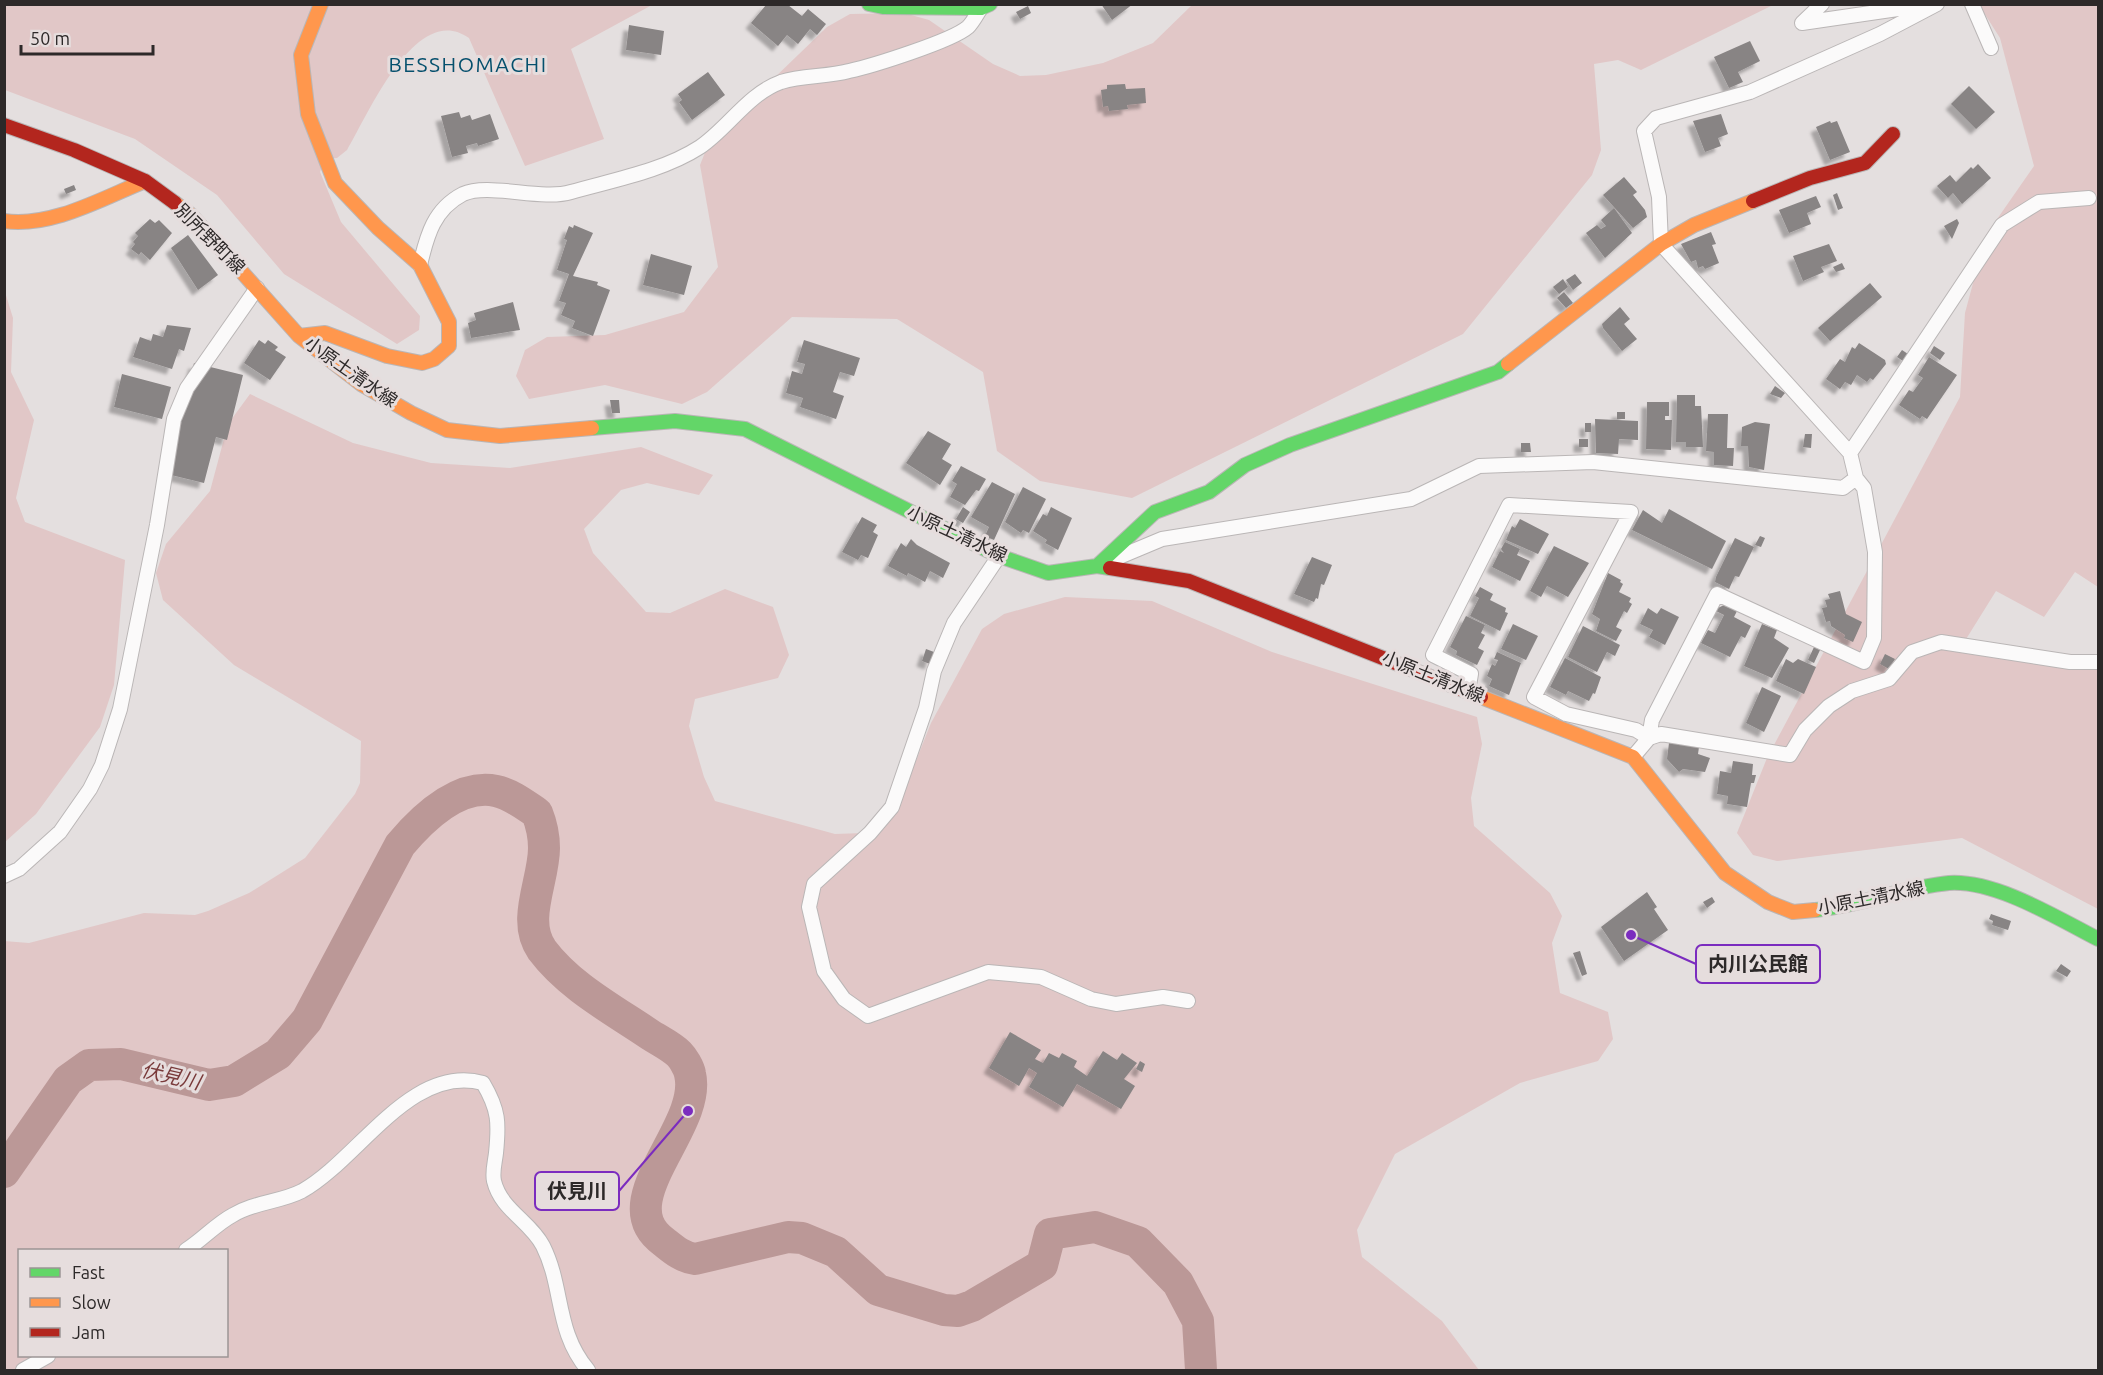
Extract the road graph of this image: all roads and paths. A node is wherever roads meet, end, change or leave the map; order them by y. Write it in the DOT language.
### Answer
graph roads {
  1 [pos="321,4"];
  2 [pos="869,4"];
  3 [pos="1822,4"];
  4 [pos="1925,4"];
  5 [pos="1937,4"];
  6 [pos="1972,4"];
  7 [pos="983,6"];
  8 [pos="1991,48"];
  9 [pos="4,125"];
  10 [pos="1893,134"];
  11 [pos="145,182"];
  12 [pos="2088,198"];
  13 [pos="4,221"];
  14 [pos="1661,244"];
  15 [pos="420,264"];
  16 [pos="257,288"];
  17 [pos="298,336"];
  18 [pos="1851,453"];
  19 [pos="1856,478"];
  20 [pos="999,556"];
  21 [pos="1097,566"];
  22 [pos="2098,662"];
  23 [pos="1468,691"];
  24 [pos="1649,738"];
  25 [pos="1634,757"];
  26 [pos="4,876"];
  27 [pos="2098,939"];
  28 [pos="1188,1001"];
  29 [pos="189,1249"];
  30 [pos="46,1357"];
  31 [pos="23,1371"];
  32 [pos="588,1371"];
  1 -- 15 [label="main road, 小原土清水線"];
  2 -- 7 [label="main road"];
  3 -- 4 [label="street"];
  5 -- 14 [label="street"];
  6 -- 8 [label="street"];
  7 -- 15 [label="street"];
  9 -- 11 [label="main road, 別所野町線"];
  10 -- 14 [label="main road"];
  11 -- 13 [label="main road"];
  11 -- 16 [label="main road, 別所野町線"];
  12 -- 18 [label="street"];
  14 -- 18 [label="street"];
  14 -- 21 [label="main road"];
  15 -- 17 [label="main road, 小原土清水線"];
  16 -- 17 [label="main road, 別所野町線"];
  16 -- 26 [label="street"];
  17 -- 20 [label="main road, 小原土清水線"];
  18 -- 19 [label="street"];
  19 -- 21 [label="street"];
  19 -- 24 [label="street"];
  20 -- 21 [label="main road, 小原土清水線"];
  20 -- 28 [label="street"];
  21 -- 23 [label="main road, 小原土清水線"];
  22 -- 24 [label="street"];
  23 -- 24 [label="street"];
  23 -- 25 [label="main road, 小原土清水線"];
  24 -- 25 [label="street"];
  25 -- 27 [label="main road, 小原土清水線"];
  29 -- 32 [label="street"];
  30 -- 31 [label="street"];
}
